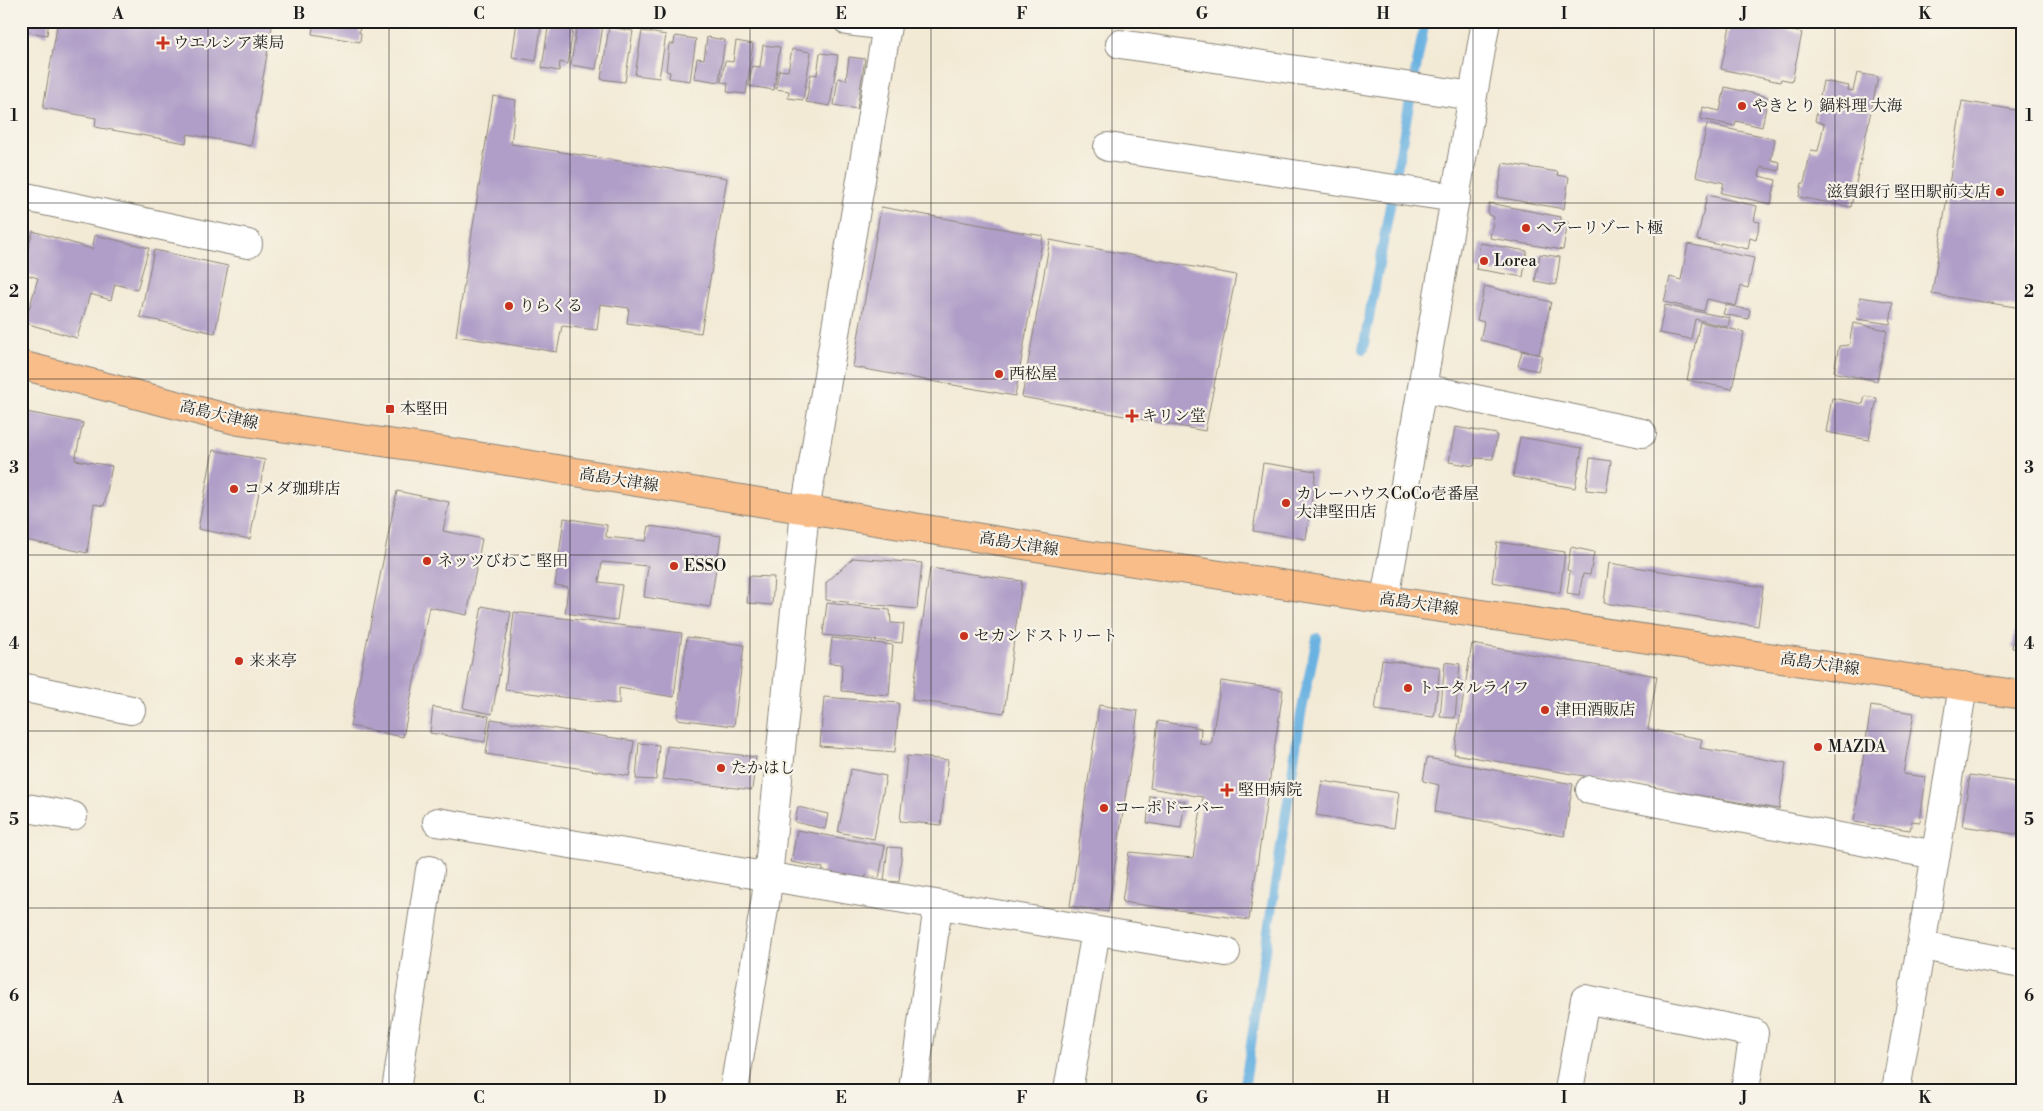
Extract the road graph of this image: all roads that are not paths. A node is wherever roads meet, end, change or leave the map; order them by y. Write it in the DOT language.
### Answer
graph roads {
  1 [pos="848,21"];
  2 [pos="1486,21"];
  3 [pos="887,24"];
  4 [pos="1120,44"];
  5 [pos="1473,96"];
  6 [pos="1108,147"];
  7 [pos="21,196"];
  8 [pos="1456,198"];
  9 [pos="248,244"];
  10 [pos="21,365"];
  11 [pos="1422,388"];
  12 [pos="1642,432"];
  13 [pos="805,511"];
  14 [pos="1385,600"];
  15 [pos="1963,686"];
  16 [pos="21,687"];
  17 [pos="2022,695"];
  18 [pos="131,710"];
  19 [pos="1590,790"];
  20 [pos="21,807"];
  21 [pos="73,816"];
  22 [pos="437,822"];
  23 [pos="1936,855"];
  24 [pos="430,870"];
  25 [pos="768,876"];
  26 [pos="938,904"];
  27 [pos="1096,931"];
  28 [pos="1921,946"];
  29 [pos="1226,952"];
  30 [pos="2022,964"];
  31 [pos="396,1090"];
  32 [pos="734,1090"];
  33 [pos="913,1090"];
  34 [pos="1068,1090"];
  35 [pos="1569,1090"];
  36 [pos="1745,1090"];
  37 [pos="1896,1090"];
  1 -- 3 [label="street"];
  2 -- 5 [label="street"];
  3 -- 13 [label="street"];
  4 -- 5 [label="street"];
  5 -- 8 [label="street"];
  6 -- 8 [label="street"];
  7 -- 9 [label="street"];
  8 -- 11 [label="street"];
  10 -- 13 [label="main road, 高島大津線"];
  11 -- 12 [label="street"];
  11 -- 14 [label="street"];
  13 -- 14 [label="main road, 高島大津線"];
  13 -- 25 [label="street"];
  14 -- 15 [label="main road, 高島大津線"];
  15 -- 17 [label="main road, 高島大津線"];
  15 -- 23 [label="street"];
  16 -- 18 [label="street"];
  19 -- 23 [label="street"];
  20 -- 21 [label="street"];
  22 -- 25 [label="street"];
  23 -- 28 [label="street"];
  24 -- 31 [label="street"];
  25 -- 26 [label="street"];
  25 -- 32 [label="street"];
  26 -- 27 [label="street"];
  26 -- 33 [label="street"];
  27 -- 29 [label="street"];
  27 -- 34 [label="street"];
  28 -- 30 [label="street"];
  28 -- 37 [label="street"];
  35 -- 36 [label="street"];
}
